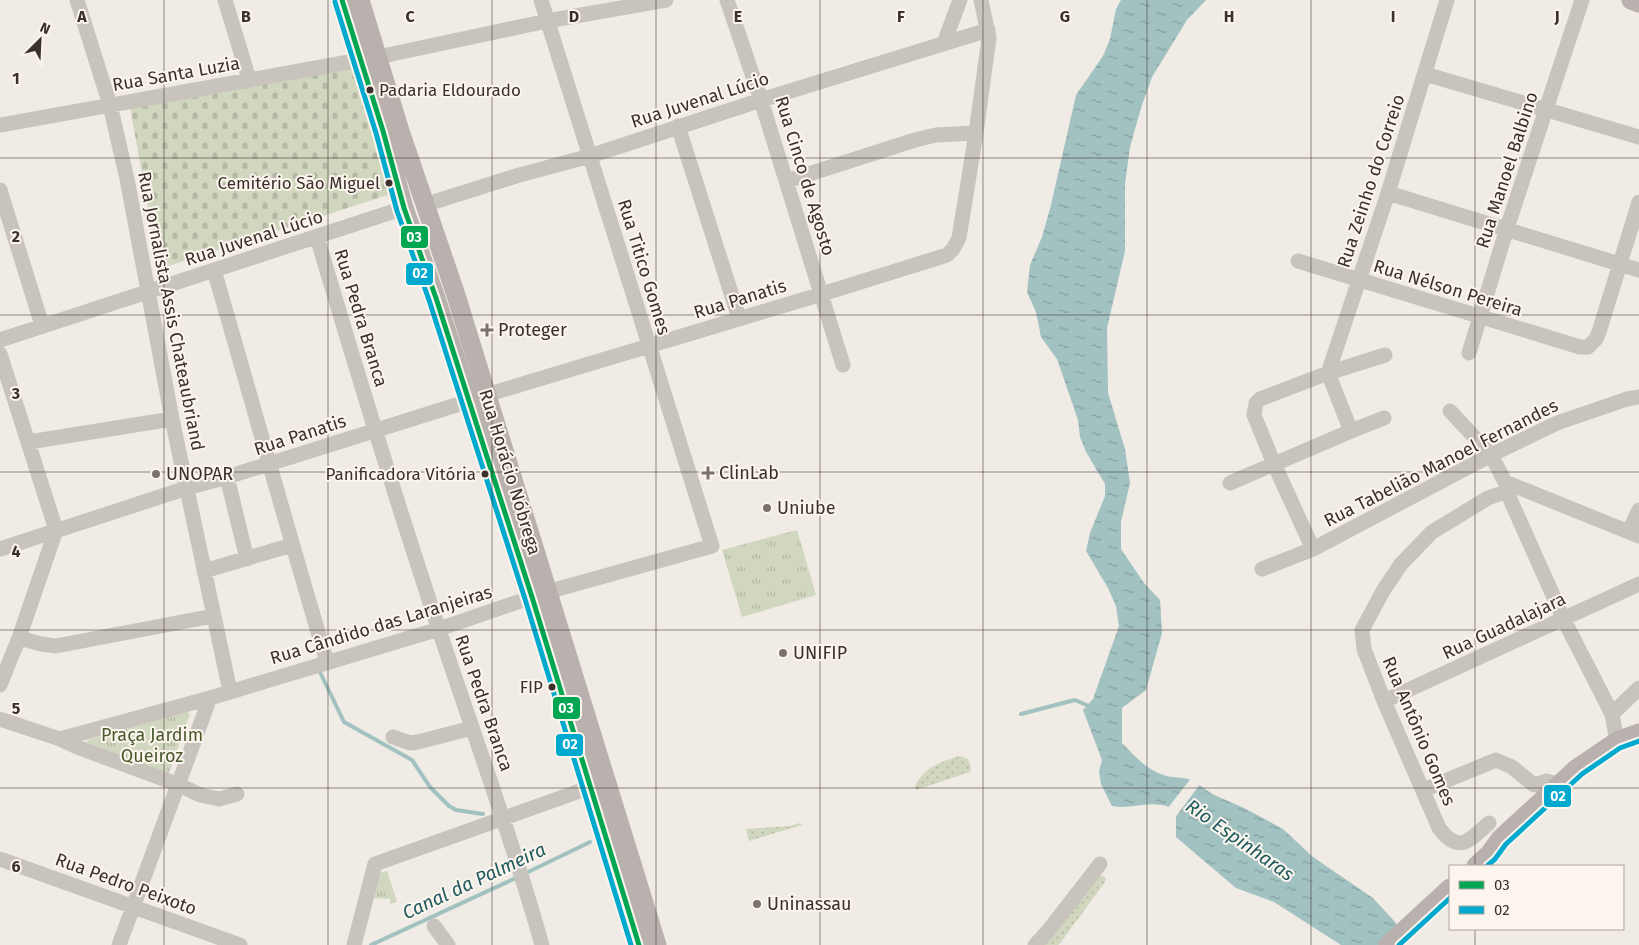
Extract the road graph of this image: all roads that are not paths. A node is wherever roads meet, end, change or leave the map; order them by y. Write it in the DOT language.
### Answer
graph roads {
  1 [pos="77,0"];
  2 [pos="225,0"];
  3 [pos="342,0"];
  4 [pos="360,0"];
  5 [pos="541,0"];
  6 [pos="666,0"];
  7 [pos="728,0"];
  8 [pos="960,0"];
  9 [pos="981,0"];
  10 [pos="1446,0"];
  11 [pos="1582,0"];
  12 [pos="1631,0"];
  13 [pos="1639,2"];
  14 [pos="547,21"];
  15 [pos="988,30"];
  16 [pos="944,43"];
  17 [pos="369,58"];
  18 [pos="1425,74"];
  19 [pos="249,79"];
  20 [pos="761,100"];
  21 [pos="110,105"];
  22 [pos="1546,109"];
  23 [pos="0,125"];
  24 [pos="678,126"];
  25 [pos="976,133"];
  26 [pos="1639,137"];
  27 [pos="590,156"];
  28 [pos="787,181"];
  29 [pos="0,190"];
  30 [pos="1388,193"];
  31 [pos="1639,202"];
  32 [pos="424,205"];
  33 [pos="404,208"];
  34 [pos="1507,228"];
  35 [pos="317,238"];
  36 [pos="1298,261"];
  37 [pos="1620,264"];
  38 [pos="214,270"];
  39 [pos="1639,270"];
  40 [pos="1358,281"];
  41 [pos="148,292"];
  42 [pos="822,294"];
  43 [pos="739,318"];
  44 [pos="1480,318"];
  45 [pos="42,325"];
  46 [pos="0,340"];
  47 [pos="649,346"];
  48 [pos="1469,353"];
  49 [pos="0,354"];
  50 [pos="1385,355"];
  51 [pos="843,365"];
  52 [pos="1328,373"];
  53 [pos="1639,397"];
  54 [pos="477,398"];
  55 [pos="1450,412"];
  56 [pos="1384,418"];
  57 [pos="172,419"];
  58 [pos="375,431"];
  59 [pos="1351,431"];
  60 [pos="29,442"];
  61 [pos="1491,455"];
  62 [pos="270,464"];
  63 [pos="1274,464"];
  64 [pos="227,477"];
  65 [pos="1230,483"];
  66 [pos="1507,486"];
  67 [pos="186,488"];
  68 [pos="1639,510"];
  69 [pos="56,530"];
  70 [pos="1634,534"];
  71 [pos="292,545"];
  72 [pos="712,546"];
  73 [pos="1313,548"];
  74 [pos="0,550"];
  75 [pos="247,559"];
  76 [pos="1262,569"];
  77 [pos="204,571"];
  78 [pos="1639,584"];
  79 [pos="540,595"];
  80 [pos="213,616"];
  81 [pos="1564,620"];
  82 [pos="439,629"];
  83 [pos="19,638"];
  84 [pos="327,662"];
  85 [pos="0,685"];
  86 [pos="1639,688"];
  87 [pos="230,691"];
  88 [pos="210,698"];
  89 [pos="1384,702"];
  90 [pos="1612,714"];
  91 [pos="0,719"];
  92 [pos="472,728"];
  93 [pos="1638,733"];
  94 [pos="393,736"];
  95 [pos="60,739"];
  96 [pos="1617,742"];
  97 [pos="1601,752"];
  98 [pos="177,784"];
  99 [pos="592,787"];
  100 [pos="1423,790"];
  101 [pos="237,794"];
  102 [pos="1551,796"];
  103 [pos="504,820"];
  104 [pos="1489,823"];
  105 [pos="0,859"];
  106 [pos="1480,862"];
  107 [pos="1100,864"];
  108 [pos="1449,889"];
  109 [pos="634,899"];
  110 [pos="133,906"];
  111 [pos="434,926"];
  112 [pos="119,945"];
  113 [pos="240,945"];
  114 [pos="354,945"];
  115 [pos="448,945"];
  116 [pos="542,945"];
  117 [pos="639,945"];
  118 [pos="657,945"];
  119 [pos="1035,945"];
  120 [pos="1388,945"];
  1 -- 21 [label="street, Rua Jornalista Assis Chateaubriand"];
  2 -- 19 [label="street"];
  3 -- 17 [label="main road, Rua Horácio Nóbrega"];
  4 -- 17 [label="main road, Rua Horácio Nóbrega"];
  5 -- 14 [label="street, Rua Titico Gomes"];
  6 -- 14 [label="street, Rua Santa Luzia"];
  7 -- 20 [label="street, Rua Cinco de Agosto"];
  8 -- 16 [label="street"];
  9 -- 15 [label="street"];
  10 -- 18 [label="street, Rua Zeinho do Correio"];
  11 -- 22 [label="street, Rua Manoel Balbino"];
  12 -- 13 [label="main road"];
  14 -- 17 [label="street, Rua Santa Luzia"];
  14 -- 27 [label="street, Rua Titico Gomes"];
  15 -- 16 [label="street, Rua Juvenal Lúcio"];
  15 -- 25 [label="street"];
  16 -- 20 [label="street, Rua Juvenal Lúcio"];
  17 -- 19 [label="street, Rua Santa Luzia"];
  17 -- 32 [label="main road, Rua Horácio Nóbrega"];
  17 -- 33 [label="main road, Rua Horácio Nóbrega"];
  18 -- 22 [label="street"];
  18 -- 30 [label="street, Rua Zeinho do Correio"];
  19 -- 21 [label="street, Rua Santa Luzia"];
  20 -- 24 [label="street, Rua Juvenal Lúcio"];
  20 -- 28 [label="street, Rua Cinco de Agosto"];
  21 -- 23 [label="street, Rua Santa Luzia"];
  21 -- 41 [label="street, Rua Jornalista Assis Chateaubriand"];
  22 -- 26 [label="street"];
  22 -- 34 [label="street, Rua Manoel Balbino"];
  24 -- 27 [label="street, Rua Juvenal Lúcio"];
  24 -- 43 [label="street"];
  25 -- 28 [label="street"];
  25 -- 42 [label="street, Rua Panatis"];
  27 -- 32 [label="street, Rua Juvenal Lúcio"];
  27 -- 47 [label="street, Rua Titico Gomes"];
  28 -- 42 [label="street, Rua Cinco de Agosto"];
  29 -- 45 [label="street"];
  30 -- 34 [label="street"];
  30 -- 40 [label="street, Rua Zeinho do Correio"];
  31 -- 37 [label="street"];
  32 -- 54 [label="main road, Rua Horácio Nóbrega"];
  33 -- 35 [label="street, Rua Juvenal Lúcio"];
  33 -- 54 [label="main road, Rua Horácio Nóbrega"];
  34 -- 37 [label="street"];
  34 -- 44 [label="street, Rua Manoel Balbino"];
  35 -- 38 [label="street, Rua Juvenal Lúcio"];
  35 -- 58 [label="street, Rua Pedra Branca"];
  36 -- 40 [label="street, Rua Nélson Pereira"];
  37 -- 39 [label="street"];
  37 -- 44 [label="street, Rua Nélson Pereira"];
  38 -- 41 [label="street, Rua Juvenal Lúcio"];
  38 -- 62 [label="street"];
  40 -- 44 [label="street, Rua Nélson Pereira"];
  40 -- 52 [label="street, Rua Zeinho do Correio"];
  41 -- 45 [label="street, Rua Juvenal Lúcio"];
  41 -- 57 [label="street, Rua Jornalista Assis Chateaubriand"];
  42 -- 43 [label="street, Rua Panatis"];
  42 -- 51 [label="street, Rua Cinco de Agosto"];
  43 -- 47 [label="street, Rua Panatis"];
  44 -- 48 [label="street, Rua Manoel Balbino"];
  45 -- 46 [label="street, Rua Juvenal Lúcio"];
  47 -- 54 [label="street, Rua Panatis"];
  47 -- 72 [label="street, Rua Titico Gomes"];
  49 -- 60 [label="street"];
  50 -- 52 [label="street"];
  52 -- 59 [label="street"];
  52 -- 63 [label="street"];
  53 -- 61 [label="street, Rua Tabelião Manoel Fernandes"];
  54 -- 58 [label="street, Rua Panatis"];
  54 -- 79 [label="main road, Rua Horácio Nóbrega"];
  55 -- 61 [label="street"];
  56 -- 59 [label="street"];
  57 -- 60 [label="street"];
  57 -- 67 [label="street, Rua Jornalista Assis Chateaubriand"];
  58 -- 62 [label="street, Rua Panatis"];
  58 -- 82 [label="street, Rua Pedra Branca"];
  59 -- 63 [label="street"];
  60 -- 69 [label="street"];
  61 -- 66 [label="street"];
  61 -- 73 [label="street, Rua Tabelião Manoel Fernandes"];
  62 -- 64 [label="street, Rua Panatis"];
  62 -- 71 [label="street"];
  63 -- 65 [label="street"];
  63 -- 73 [label="street"];
  64 -- 67 [label="street, Rua Panatis"];
  64 -- 75 [label="street"];
  66 -- 70 [label="street"];
  66 -- 81 [label="street"];
  66 -- 89 [label="street, Rua Antônio Gomes"];
  67 -- 69 [label="street, Rua Panatis"];
  67 -- 77 [label="street, Rua Jornalista Assis Chateaubriand"];
  68 -- 70 [label="street"];
  69 -- 74 [label="street, Rua Panatis"];
  69 -- 83 [label="street"];
  71 -- 75 [label="street"];
  71 -- 84 [label="street"];
  72 -- 79 [label="street, Rua Cândido das Laranjeiras"];
  73 -- 76 [label="street, Rua Tabelião Manoel Fernandes"];
  75 -- 77 [label="street"];
  77 -- 80 [label="street, Rua Jornalista Assis Chateaubriand"];
  78 -- 81 [label="street, Rua Guadalajara"];
  79 -- 82 [label="street, Rua Cândido das Laranjeiras"];
  79 -- 99 [label="main road, Rua Horácio Nóbrega"];
  79 -- 109 [label="main road, Rua Horácio Nóbrega"];
  80 -- 83 [label="street"];
  80 -- 87 [label="street, Rua Jornalista Assis Chateaubriand"];
  81 -- 89 [label="street, Rua Guadalajara"];
  81 -- 90 [label="street"];
  82 -- 84 [label="street, Rua Cândido das Laranjeiras"];
  82 -- 92 [label="street, Rua Pedra Branca"];
  83 -- 85 [label="street"];
  84 -- 87 [label="street, Rua Cândido das Laranjeiras"];
  86 -- 90 [label="street"];
  87 -- 88 [label="street, Rua Cândido das Laranjeiras"];
  88 -- 95 [label="street, Rua Cândido das Laranjeiras"];
  88 -- 98 [label="street"];
  89 -- 100 [label="street, Rua Antônio Gomes"];
  90 -- 93 [label="street"];
  90 -- 96 [label="street"];
  91 -- 95 [label="street"];
  92 -- 94 [label="street"];
  92 -- 103 [label="street, Rua Pedra Branca"];
  93 -- 96 [label="main road"];
  95 -- 98 [label="street"];
  96 -- 97 [label="main road"];
  97 -- 102 [label="main road"];
  97 -- 102 [label="main road"];
  98 -- 101 [label="street"];
  98 -- 110 [label="street"];
  99 -- 103 [label="street"];
  99 -- 109 [label="main road, Rua Horácio Nóbrega"];
  100 -- 102 [label="street"];
  100 -- 104 [label="street, Rua Antônio Gomes"];
  102 -- 106 [label="main road"];
  103 -- 114 [label="street"];
  103 -- 116 [label="street, Rua Pedra Branca"];
  105 -- 110 [label="street, Rua Pedro Peixoto"];
  107 -- 119 [label="street"];
  108 -- 120 [label="main road"];
  109 -- 117 [label="main road, Rua Horácio Nóbrega"];
  109 -- 118 [label="main road, Rua Horácio Nóbrega"];
  110 -- 112 [label="street"];
  110 -- 113 [label="street, Rua Pedro Peixoto"];
  111 -- 115 [label="street"];
}
